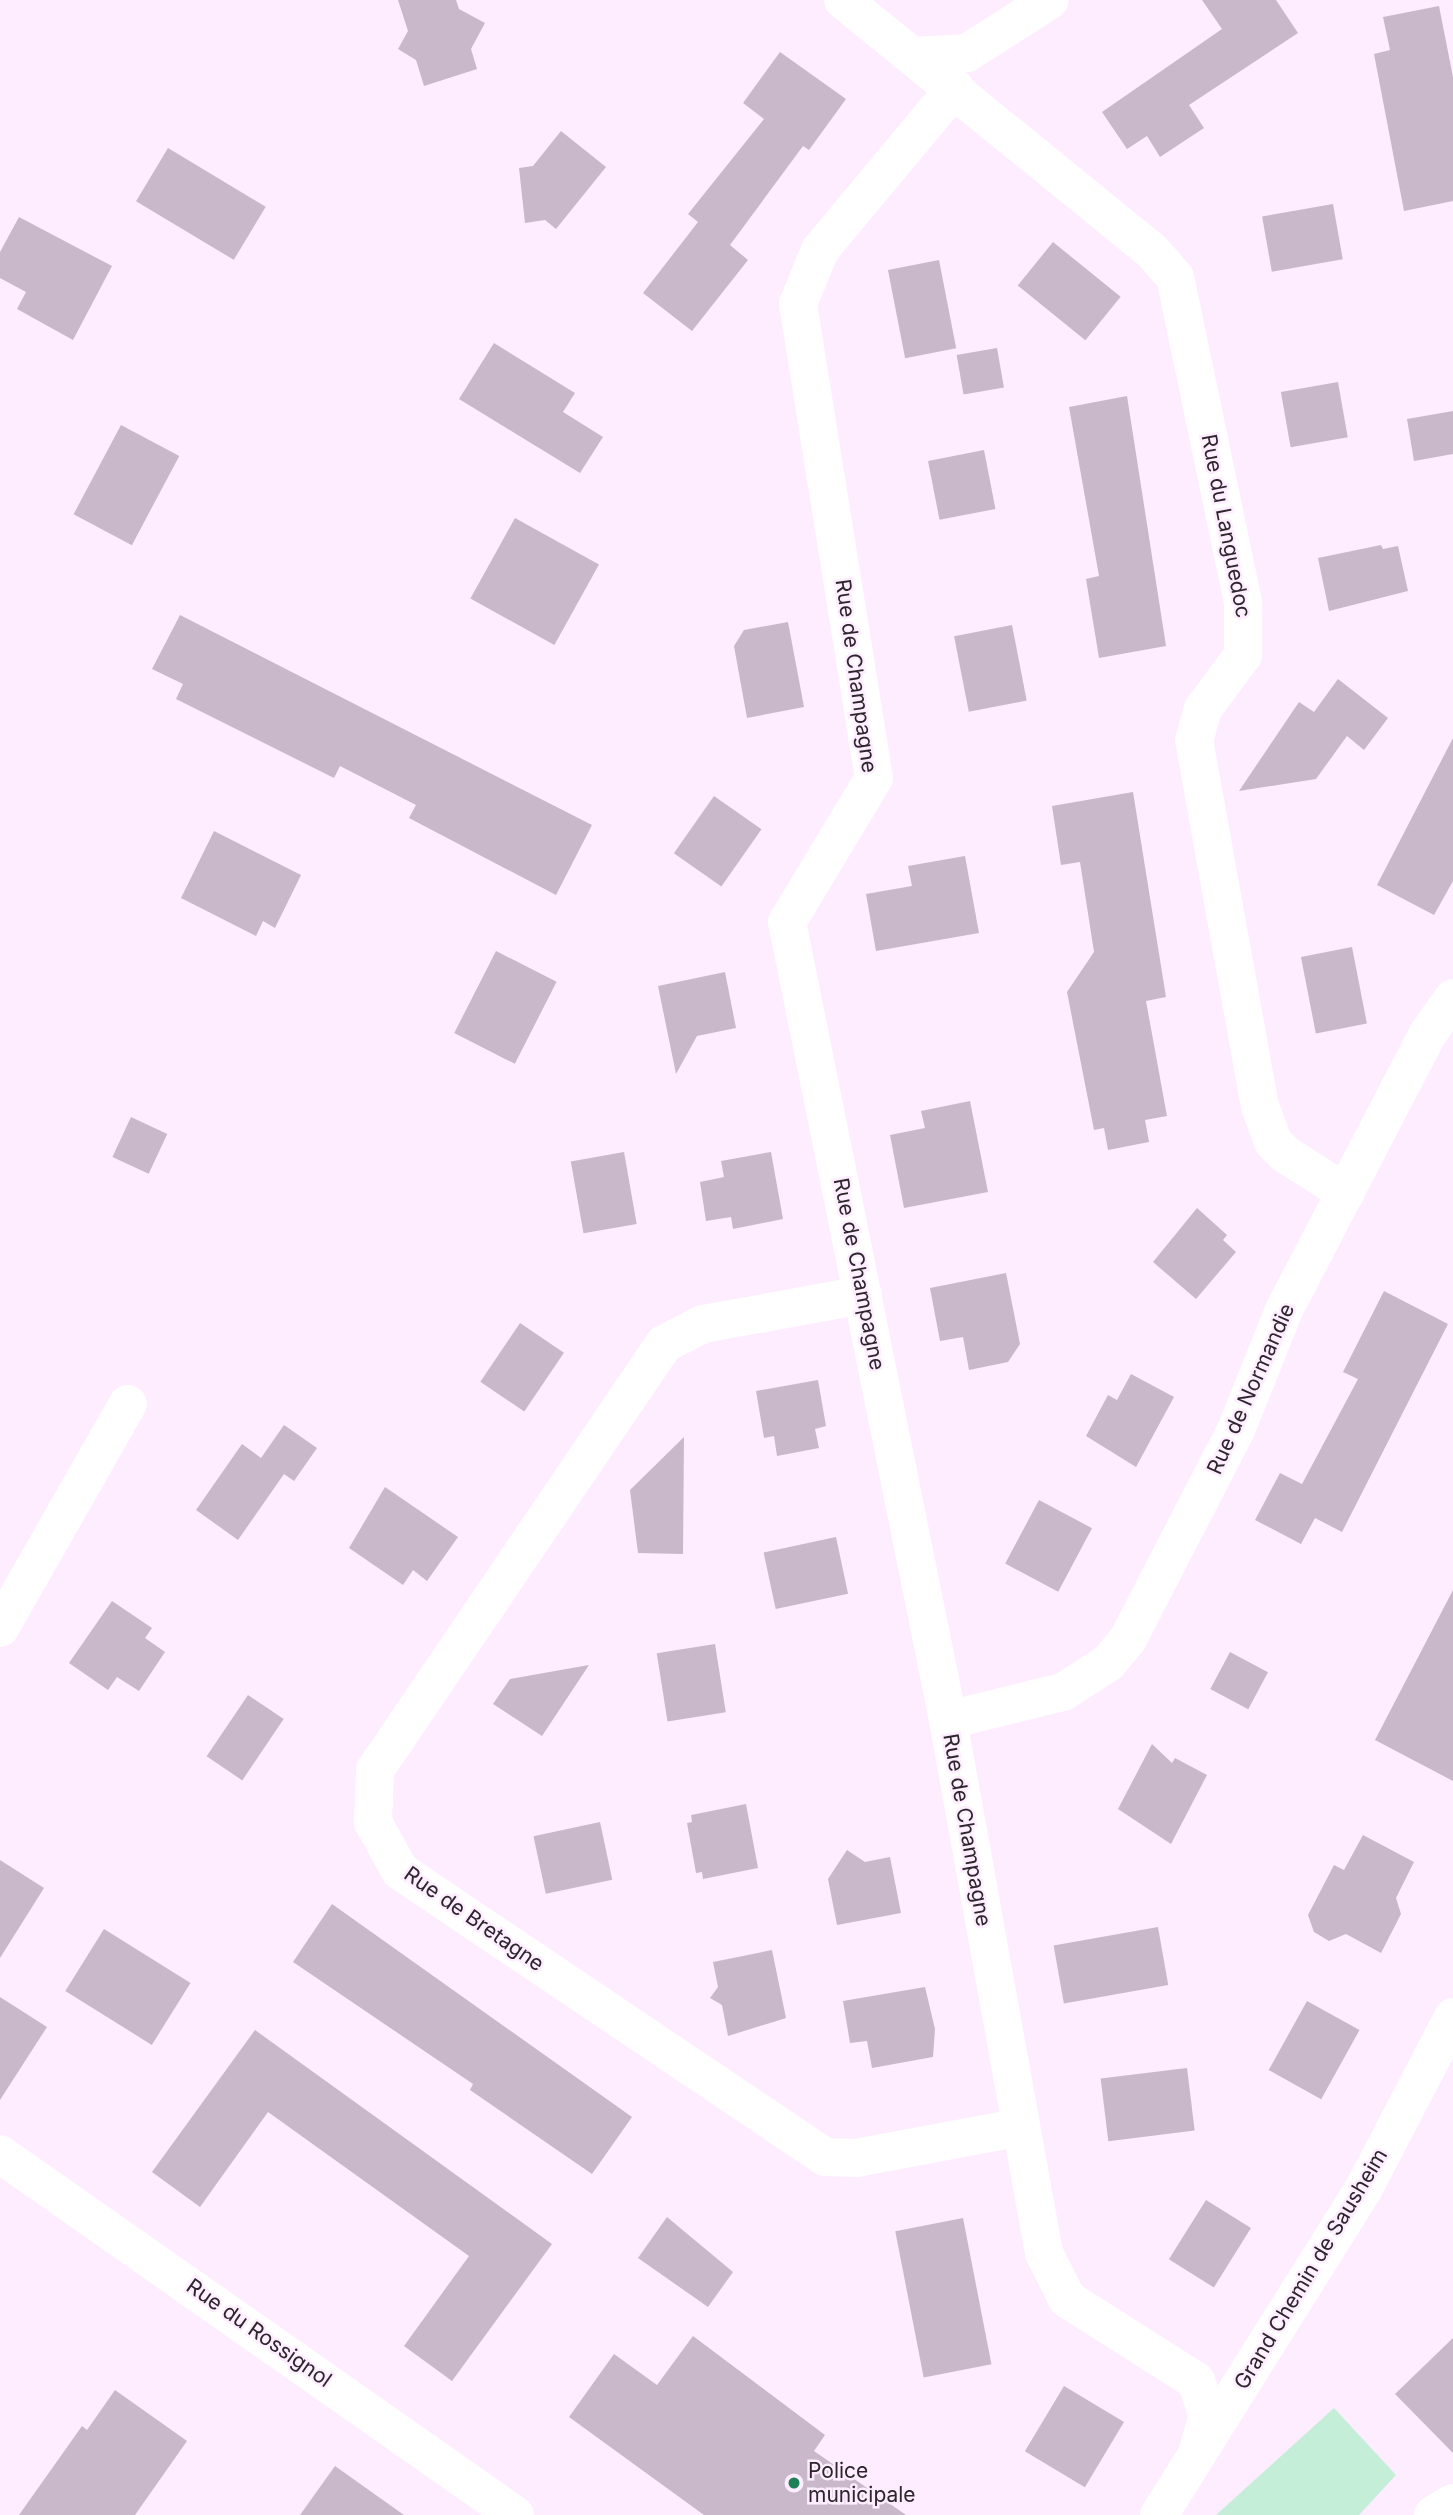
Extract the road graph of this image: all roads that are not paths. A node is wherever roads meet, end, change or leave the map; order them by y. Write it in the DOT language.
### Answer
graph roads {
  1 [pos="843,0"];
  2 [pos="1050,0"];
  3 [pos="914,56"];
  4 [pos="956,88"];
  5 [pos="1453,998"];
  6 [pos="1346,1193"];
  7 [pos="863,1295"];
  8 [pos="128,1404"];
  9 [pos="0,1628"];
  10 [pos="948,1720"];
  11 [pos="1453,2017"];
  12 [pos="1021,2127"];
  13 [pos="0,2154"];
  14 [pos="1198,2451"];
  15 [pos="1453,2503"];
  16 [pos="514,2515"];
  17 [pos="1159,2515"];
  18 [pos="1433,2515"];
  1 -- 3 [label="street, Rue du Languedoc"];
  2 -- 3 [label="street"];
  3 -- 4 [label="street, Rue du Languedoc"];
  4 -- 6 [label="street, Rue du Languedoc"];
  4 -- 7 [label="street, Rue de Champagne"];
  5 -- 6 [label="street, Rue de Normandie"];
  6 -- 10 [label="street, Rue de Normandie"];
  7 -- 10 [label="street, Rue de Champagne"];
  7 -- 12 [label="street, Rue de Bretagne"];
  8 -- 9 [label="street"];
  10 -- 12 [label="street, Rue de Champagne"];
  11 -- 14 [label="street, Grand Chemin de Sausheim"];
  12 -- 14 [label="street, Rue de Champagne"];
  13 -- 16 [label="street, Rue du Rossignol"];
  14 -- 17 [label="street, Grand Chemin de Sausheim"];
  15 -- 18 [label="street"];
}
